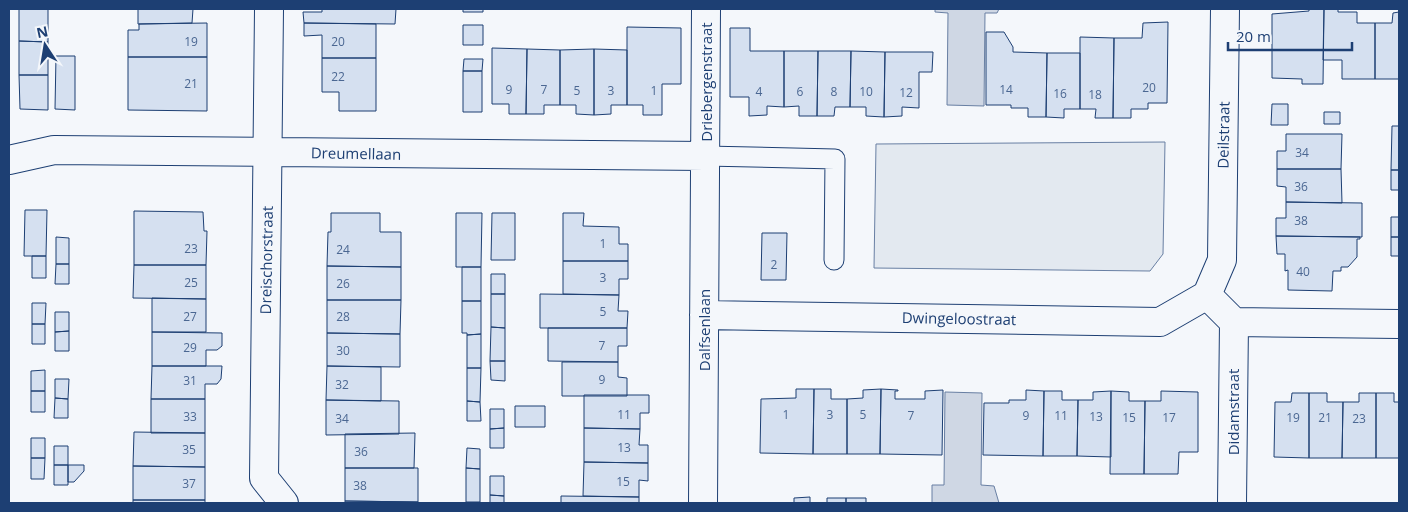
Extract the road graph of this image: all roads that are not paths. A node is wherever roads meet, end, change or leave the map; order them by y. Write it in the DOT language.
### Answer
graph roads {
  1 [pos="269,9"];
  2 [pos="706,9"];
  3 [pos="1225,9"];
  4 [pos="268,152"];
  5 [pos="705,156"];
  6 [pos="9,160"];
  7 [pos="834,260"];
  8 [pos="1207,295"];
  9 [pos="704,314"];
  10 [pos="1234,322"];
  11 [pos="1399,324"];
  12 [pos="284,503"];
  13 [pos="703,503"];
  14 [pos="1232,503"];
  1 -- 4 [label="street, Dreischorstraat"];
  2 -- 5 [label="street, Driebergenstraat"];
  3 -- 8 [label="street, Deilstraat"];
  4 -- 5 [label="street, Dreumellaan"];
  4 -- 6 [label="street, Dreumellaan"];
  4 -- 12 [label="street, Dreischorstraat"];
  5 -- 7 [label="lane"];
  5 -- 9 [label="street, Dalfsenlaan"];
  8 -- 9 [label="street, Dwingeloostraat"];
  8 -- 10 [label="street"];
  9 -- 13 [label="street, Dalfsenlaan"];
  10 -- 11 [label="street"];
  10 -- 14 [label="street, Didamstraat"];
}
